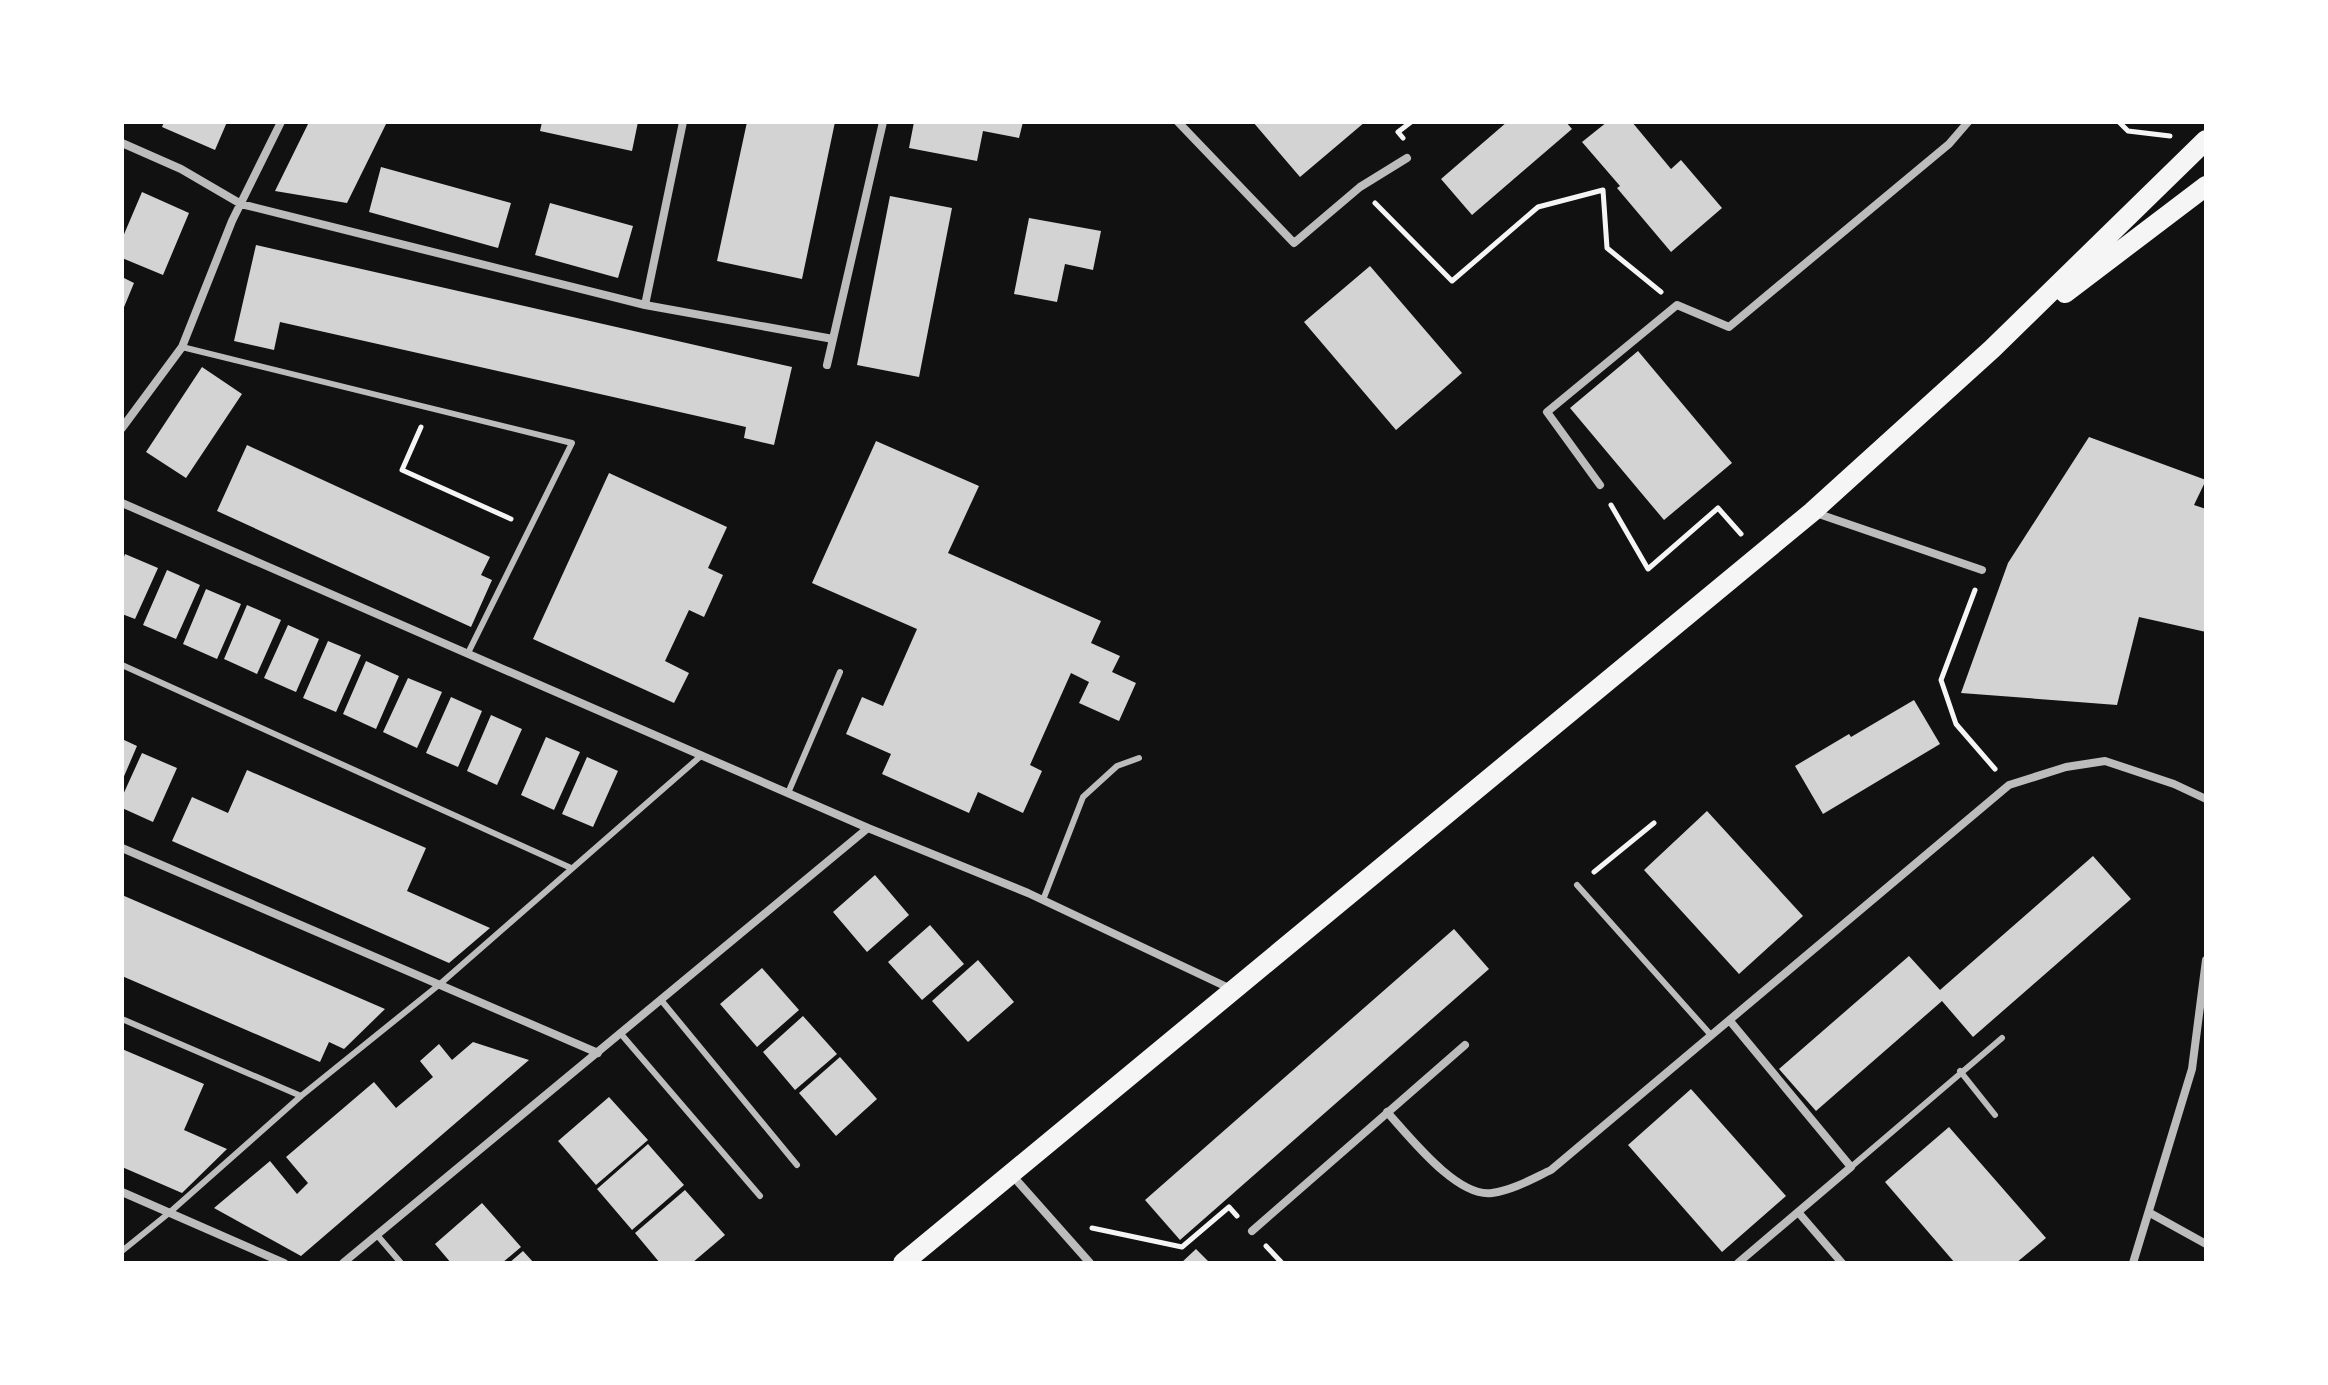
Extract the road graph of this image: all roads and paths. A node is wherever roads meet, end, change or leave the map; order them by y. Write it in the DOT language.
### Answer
graph roads {
  1 [pos="281,122"];
  2 [pos="683,122"];
  3 [pos="883,122"];
  4 [pos="1178,122"];
  5 [pos="1968,122"];
  6 [pos="2119,122"];
  7 [pos="2180,138"];
  8 [pos="2206,140"];
  9 [pos="122,143"];
  10 [pos="1407,158"];
  11 [pos="2206,186"];
  12 [pos="1360,187"];
  13 [pos="241,204"];
  14 [pos="645,305"];
  15 [pos="1677,305"];
  16 [pos="833,339"];
  17 [pos="182,347"];
  18 [pos="1992,349"];
  19 [pos="827,365"];
  20 [pos="430,408"];
  21 [pos="122,428"];
  22 [pos="1600,485"];
  23 [pos="122,503"];
  24 [pos="1812,512"];
  25 [pos="530,528"];
  26 [pos="1761,555"];
  27 [pos="1982,570"];
  28 [pos="468,653"];
  29 [pos="122,665"];
  30 [pos="840,672"];
  31 [pos="702,755"];
  32 [pos="1139,758"];
  33 [pos="2009,785"];
  34 [pos="788,793"];
  35 [pos="2206,799"];
  36 [pos="1654,823"];
  37 [pos="868,828"];
  38 [pos="122,848"];
  39 [pos="571,868"];
  40 [pos="1577,885"];
  41 [pos="1043,900"];
  42 [pos="2206,960"];
  43 [pos="440,984"];
  44 [pos="1232,990"];
  45 [pos="661,1000"];
  46 [pos="122,1019"];
  47 [pos="1730,1021"];
  48 [pos="621,1034"];
  49 [pos="1710,1034"];
  50 [pos="2002,1038"];
  51 [pos="1465,1045"];
  52 [pos="598,1053"];
  53 [pos="1960,1071"];
  54 [pos="301,1096"];
  55 [pos="1387,1112"];
  56 [pos="1995,1115"];
  57 [pos="797,1165"];
  58 [pos="1851,1167"];
  59 [pos="1011,1173"];
  60 [pos="122,1192"];
  61 [pos="760,1196"];
  62 [pos="1798,1212"];
  63 [pos="169,1213"];
  64 [pos="2150,1213"];
  65 [pos="1061,1230"];
  66 [pos="1252,1231"];
  67 [pos="377,1235"];
  68 [pos="2206,1244"];
  69 [pos="122,1251"];
  70 [pos="284,1263"];
  71 [pos="343,1263"];
  72 [pos="401,1263"];
  73 [pos="903,1263"];
  74 [pos="1090,1263"];
  75 [pos="1738,1263"];
  76 [pos="1842,1263"];
  77 [pos="2133,1263"];
  1 -- 13 [label="street"];
  2 -- 14 [label="street"];
  3 -- 16 [label="street"];
  4 -- 12 [label="street"];
  5 -- 15 [label="street"];
  6 -- 7 [label="path"];
  8 -- 18 [label="main road"];
  9 -- 13 [label="street"];
  10 -- 12 [label="street"];
  11 -- 18 [label="main road"];
  12 -- 15 [label="path"];
  13 -- 14 [label="street"];
  13 -- 17 [label="street"];
  14 -- 16 [label="street"];
  15 -- 22 [label="street"];
  16 -- 19 [label="street"];
  17 -- 20 [label="lane"];
  17 -- 21 [label="street"];
  18 -- 24 [label="main road"];
  20 -- 25 [label="path"];
  20 -- 25 [label="lane"];
  22 -- 26 [label="path"];
  23 -- 28 [label="street"];
  24 -- 26 [label="main road"];
  24 -- 27 [label="street"];
  25 -- 28 [label="lane"];
  26 -- 44 [label="main road"];
  27 -- 33 [label="path"];
  28 -- 31 [label="street"];
  29 -- 39 [label="lane"];
  30 -- 34 [label="lane"];
  31 -- 34 [label="street"];
  31 -- 39 [label="lane"];
  32 -- 41 [label="lane"];
  33 -- 35 [label="street"];
  33 -- 47 [label="street"];
  34 -- 37 [label="street"];
  36 -- 40 [label="path"];
  37 -- 41 [label="street"];
  37 -- 45 [label="street"];
  38 -- 43 [label="street"];
  39 -- 43 [label="lane"];
  40 -- 49 [label="lane"];
  41 -- 44 [label="street"];
  42 -- 64 [label="street"];
  43 -- 52 [label="street"];
  43 -- 54 [label="lane"];
  44 -- 59 [label="main road"];
  45 -- 48 [label="street"];
  45 -- 57 [label="lane"];
  46 -- 54 [label="lane"];
  47 -- 49 [label="street"];
  47 -- 58 [label="street"];
  48 -- 52 [label="street"];
  48 -- 61 [label="lane"];
  49 -- 55 [label="street"];
  50 -- 53 [label="lane"];
  51 -- 55 [label="street"];
  52 -- 67 [label="street"];
  53 -- 56 [label="lane"];
  53 -- 58 [label="lane"];
  54 -- 63 [label="lane"];
  55 -- 66 [label="street"];
  58 -- 62 [label="street"];
  59 -- 65 [label="street"];
  59 -- 73 [label="main road"];
  60 -- 63 [label="street"];
  62 -- 75 [label="street"];
  62 -- 76 [label="street"];
  63 -- 69 [label="lane"];
  63 -- 70 [label="street"];
  64 -- 68 [label="street"];
  64 -- 77 [label="street"];
  65 -- 66 [label="path"];
  65 -- 74 [label="street"];
  67 -- 71 [label="street"];
  67 -- 72 [label="lane"];
}
